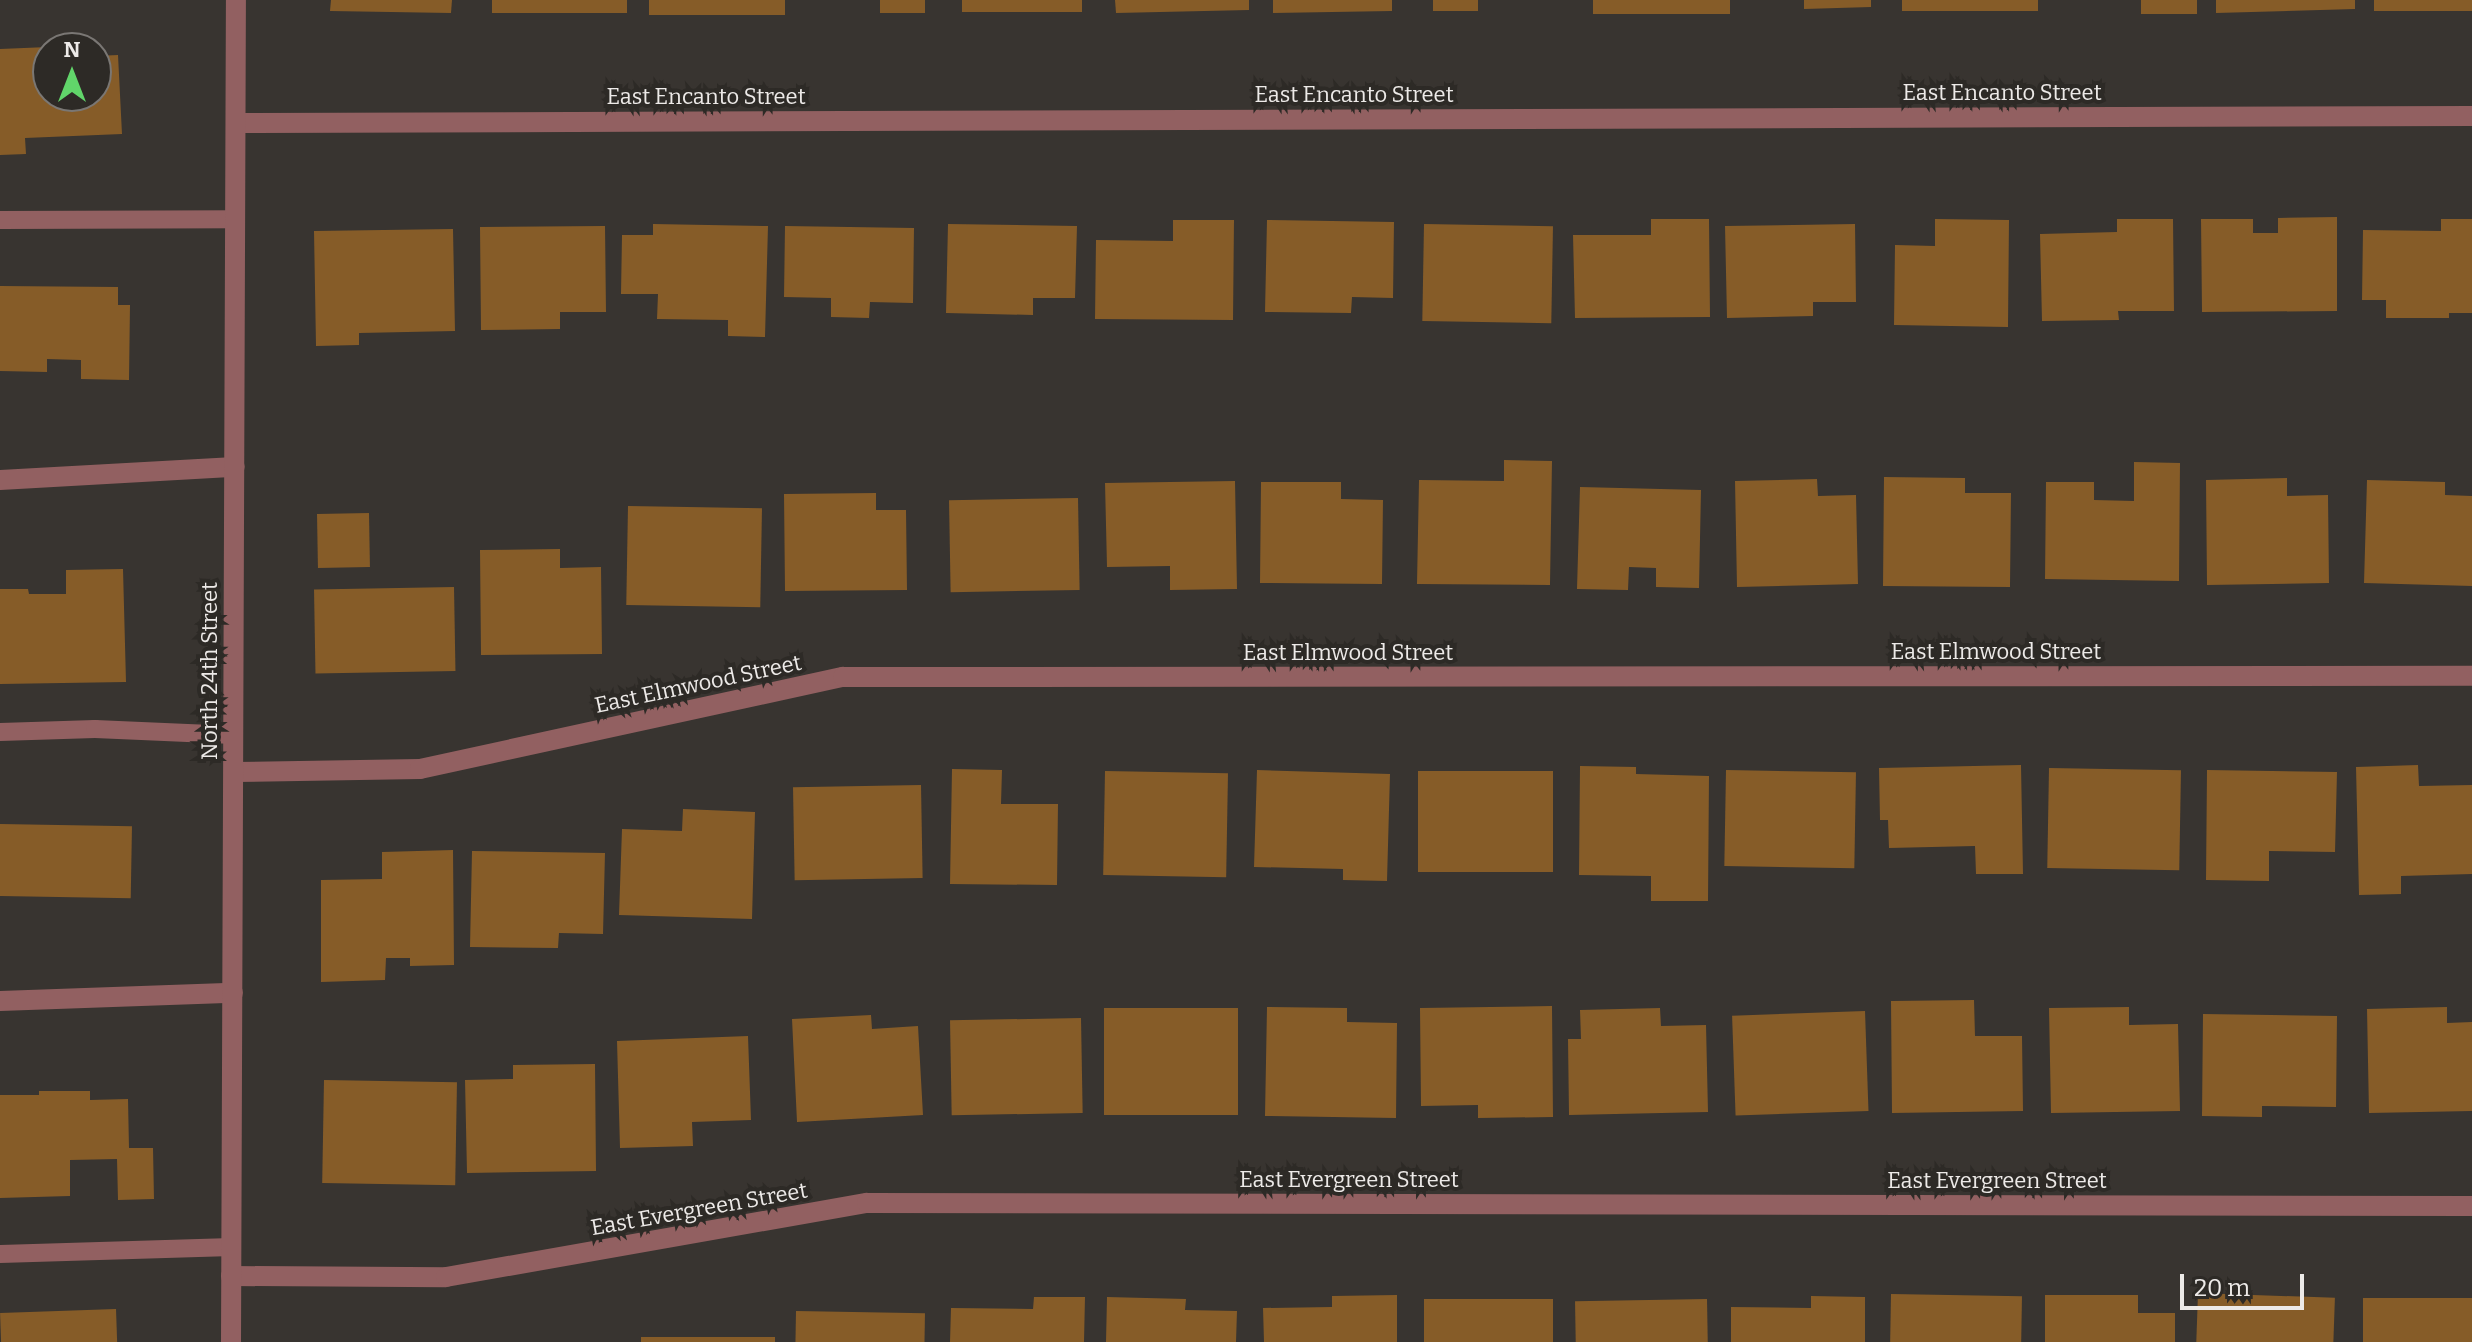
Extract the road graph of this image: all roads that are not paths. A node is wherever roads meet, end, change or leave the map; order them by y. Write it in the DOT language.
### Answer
graph roads {
  1 [pos="236,0"];
  2 [pos="2472,116"];
  3 [pos="236,123"];
  4 [pos="236,219"];
  5 [pos="0,220"];
  6 [pos="235,467"];
  7 [pos="0,480"];
  8 [pos="2472,676"];
  9 [pos="0,732"];
  10 [pos="234,735"];
  11 [pos="234,772"];
  12 [pos="233,993"];
  13 [pos="0,1001"];
  14 [pos="2472,1206"];
  15 [pos="232,1247"];
  16 [pos="0,1254"];
  17 [pos="231,1276"];
  18 [pos="231,1342"];
  1 -- 3 [label="street, North 24th Street"];
  2 -- 3 [label="street, East Encanto Street"];
  3 -- 4 [label="street, North 24th Street"];
  4 -- 5 [label="lane"];
  4 -- 6 [label="street, North 24th Street"];
  6 -- 7 [label="street"];
  6 -- 10 [label="street, North 24th Street"];
  8 -- 11 [label="street, East Elmwood Street"];
  9 -- 10 [label="lane"];
  10 -- 11 [label="street, North 24th Street"];
  11 -- 12 [label="street, North 24th Street"];
  12 -- 13 [label="street"];
  12 -- 15 [label="street, North 24th Street"];
  14 -- 17 [label="street, East Evergreen Street"];
  15 -- 16 [label="lane"];
  15 -- 17 [label="street, North 24th Street"];
  17 -- 18 [label="street, North 24th Street"];
}
